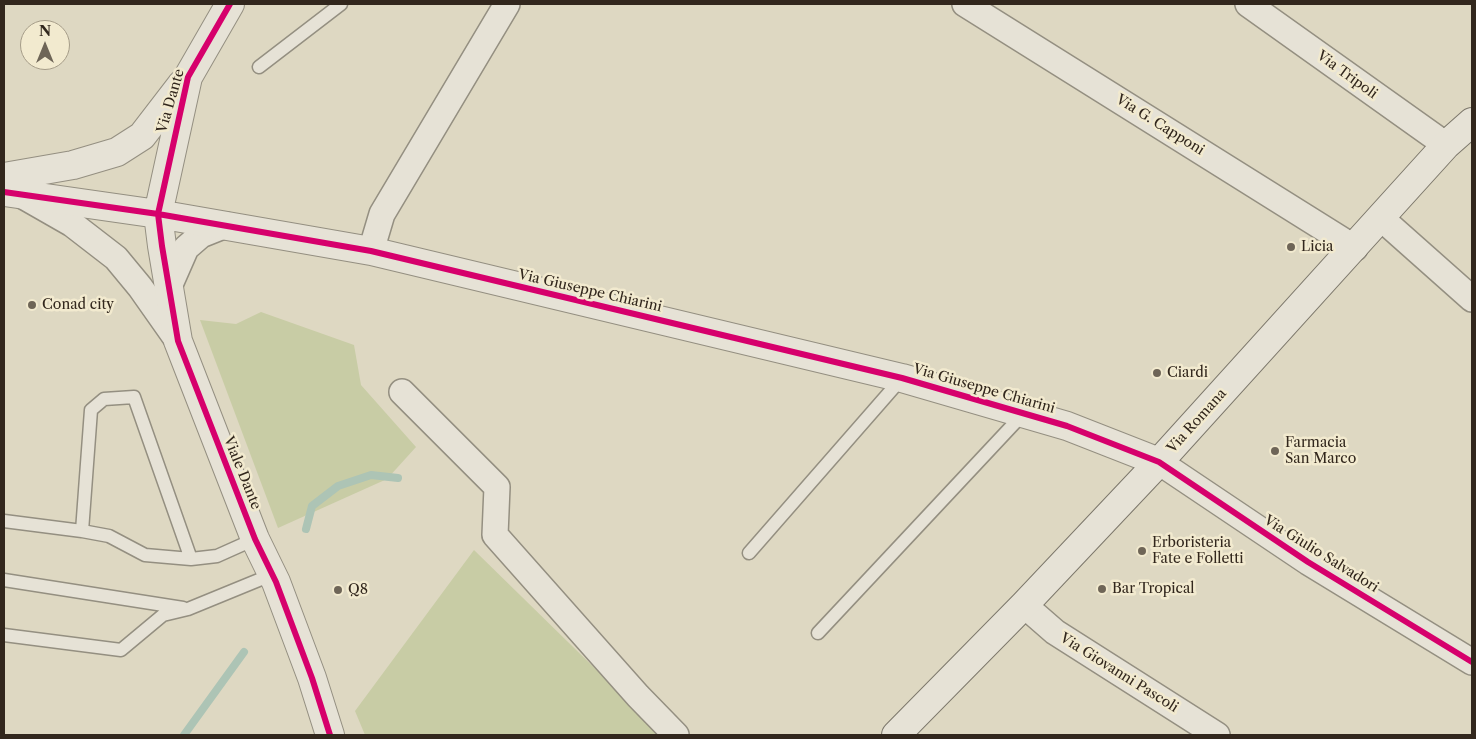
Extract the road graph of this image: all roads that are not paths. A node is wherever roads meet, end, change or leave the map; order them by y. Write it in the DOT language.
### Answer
graph roads {
  1 [pos="230,4"];
  2 [pos="341,4"];
  3 [pos="508,4"];
  4 [pos="966,4"];
  5 [pos="1248,4"];
  6 [pos="259,67"];
  7 [pos="188,76"];
  8 [pos="1472,122"];
  9 [pos="1446,146"];
  10 [pos="9,187"];
  11 [pos="158,214"];
  12 [pos="1382,219"];
  13 [pos="226,225"];
  14 [pos="1354,248"];
  15 [pos="371,251"];
  16 [pos="168,289"];
  17 [pos="1472,298"];
  18 [pos="178,341"];
  19 [pos="902,378"];
  20 [pos="402,392"];
  21 [pos="1024,413"];
  22 [pos="1159,462"];
  23 [pos="4,521"];
  24 [pos="82,531"];
  25 [pos="255,539"];
  26 [pos="749,553"];
  27 [pos="191,559"];
  28 [pos="271,575"];
  29 [pos="4,580"];
  30 [pos="1024,605"];
  31 [pos="188,609"];
  32 [pos="4,634"];
  33 [pos="818,634"];
  34 [pos="1472,662"];
  35 [pos="330,735"];
  36 [pos="676,735"];
  37 [pos="896,735"];
  38 [pos="1217,735"];
  1 -- 7 [label="street, Via Dante"];
  2 -- 6 [label="lane"];
  3 -- 15 [label="street"];
  4 -- 14 [label="street, Via G. Capponi"];
  5 -- 9 [label="street, Via Tripoli"];
  7 -- 10 [label="street"];
  7 -- 11 [label="street, Via Dante"];
  8 -- 9 [label="street, Via Romana"];
  9 -- 12 [label="street, Via Romana"];
  10 -- 11 [label="street, Via Giuseppe Chiarini"];
  10 -- 18 [label="street"];
  11 -- 13 [label="street, Via Giuseppe Chiarini"];
  11 -- 16 [label="street, Viale Dante"];
  12 -- 14 [label="street, Via Romana"];
  12 -- 17 [label="street"];
  13 -- 15 [label="street, Via Giuseppe Chiarini"];
  13 -- 16 [label="street"];
  14 -- 22 [label="street, Via Romana"];
  15 -- 19 [label="street, Via Giuseppe Chiarini"];
  16 -- 18 [label="street, Viale Dante"];
  18 -- 25 [label="street, Viale Dante"];
  19 -- 21 [label="street, Via Giuseppe Chiarini"];
  19 -- 26 [label="lane"];
  20 -- 36 [label="street"];
  21 -- 22 [label="street, Via Giuseppe Chiarini"];
  21 -- 33 [label="lane"];
  22 -- 30 [label="street, Via Romana"];
  22 -- 34 [label="street, Via Giulio Salvadori"];
  23 -- 24 [label="lane"];
  24 -- 27 [label="lane"];
  24 -- 27 [label="lane"];
  25 -- 27 [label="lane"];
  25 -- 28 [label="street, Viale Dante"];
  28 -- 31 [label="lane"];
  28 -- 35 [label="street, Viale Dante"];
  29 -- 31 [label="lane"];
  30 -- 37 [label="street, Via Romana"];
  30 -- 38 [label="street, Via Giovanni Pascoli"];
  31 -- 32 [label="lane"];
}
